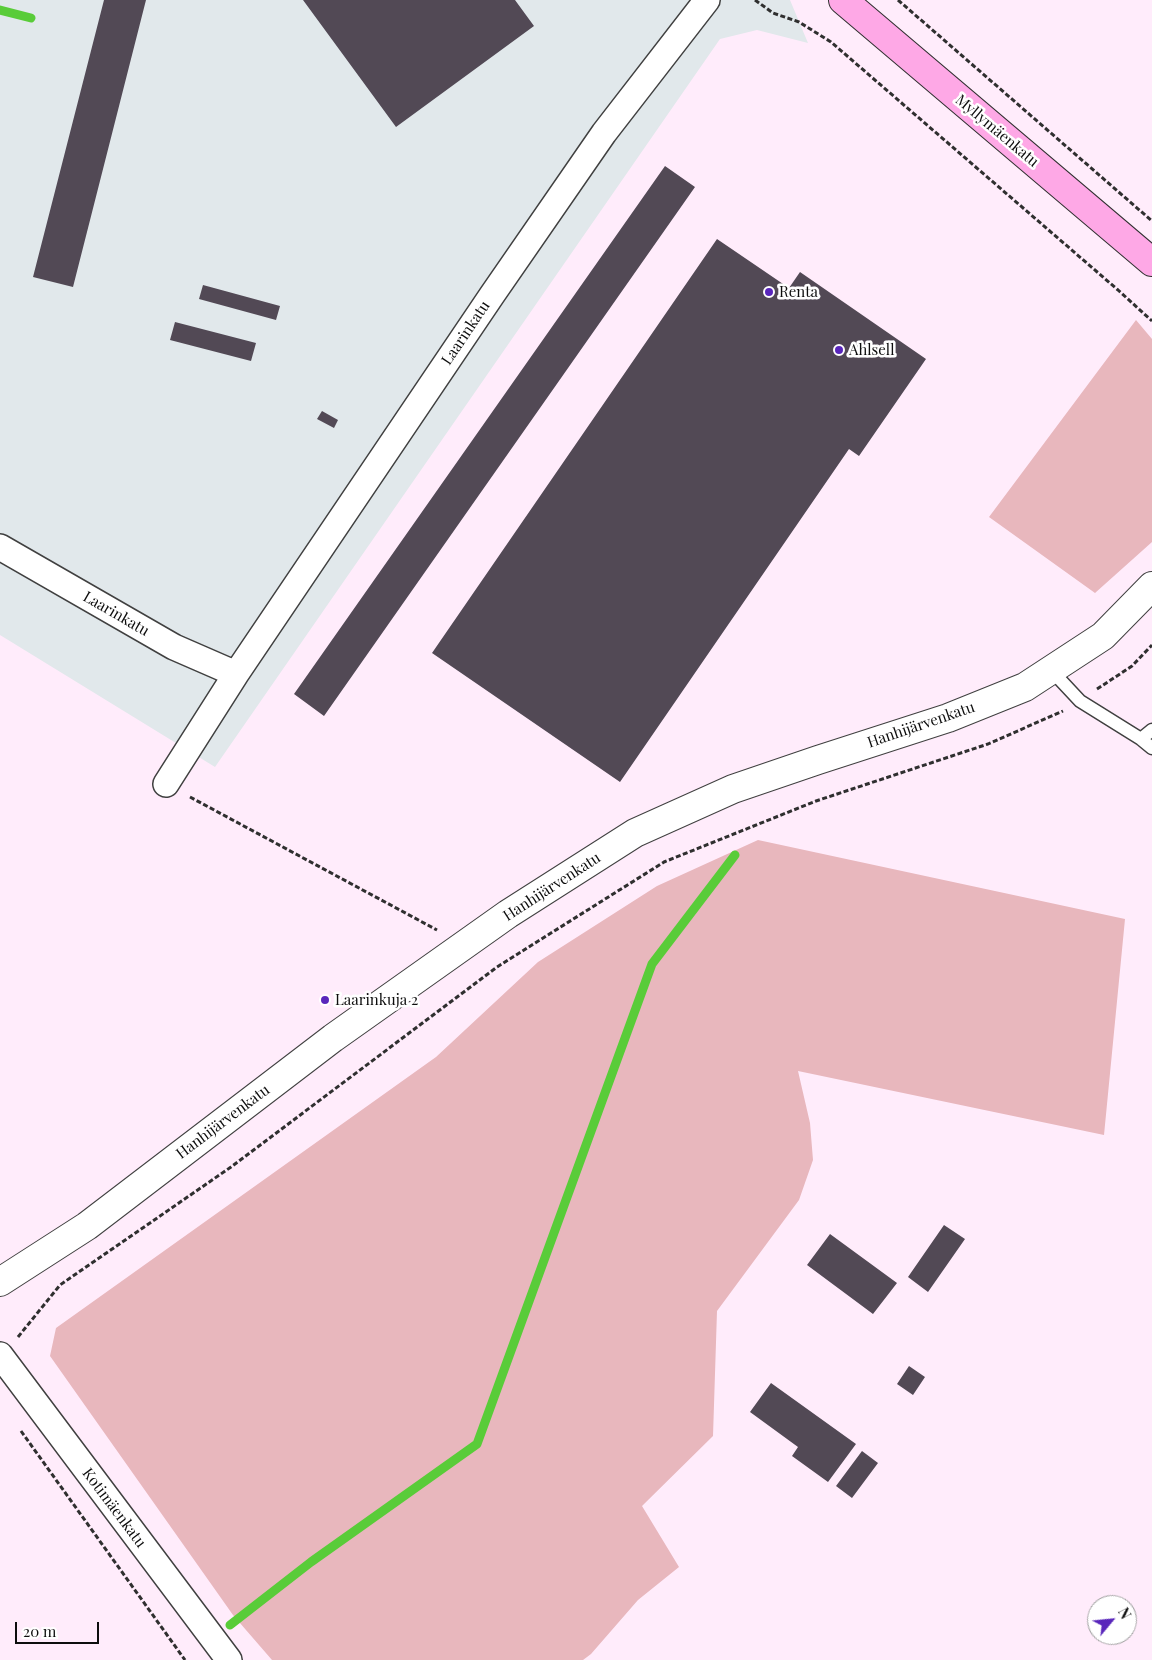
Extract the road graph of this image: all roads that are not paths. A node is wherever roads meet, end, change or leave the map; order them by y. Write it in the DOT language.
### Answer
graph roads {
  1 [pos="707,0"];
  2 [pos="842,0"];
  3 [pos="1152,262"];
  4 [pos="0,547"];
  5 [pos="1152,586"];
  6 [pos="1051,670"];
  7 [pos="236,674"];
  8 [pos="1152,730"];
  9 [pos="1141,739"];
  10 [pos="1152,748"];
  11 [pos="166,784"];
  12 [pos="0,1282"];
  13 [pos="1,1356"];
  14 [pos="228,1660"];
  1 -- 7 [label="street, Laarinkatu"];
  2 -- 3 [label="main road, Myllymäenkatu"];
  4 -- 7 [label="street, Laarinkatu"];
  5 -- 6 [label="street, Hanhijärvenkatu"];
  6 -- 9 [label="lane"];
  6 -- 12 [label="street, Hanhijärvenkatu"];
  7 -- 11 [label="street, Laarinkatu"];
  8 -- 9 [label="lane"];
  9 -- 10 [label="lane"];
  13 -- 14 [label="street, Kotimäenkatu"];
}
